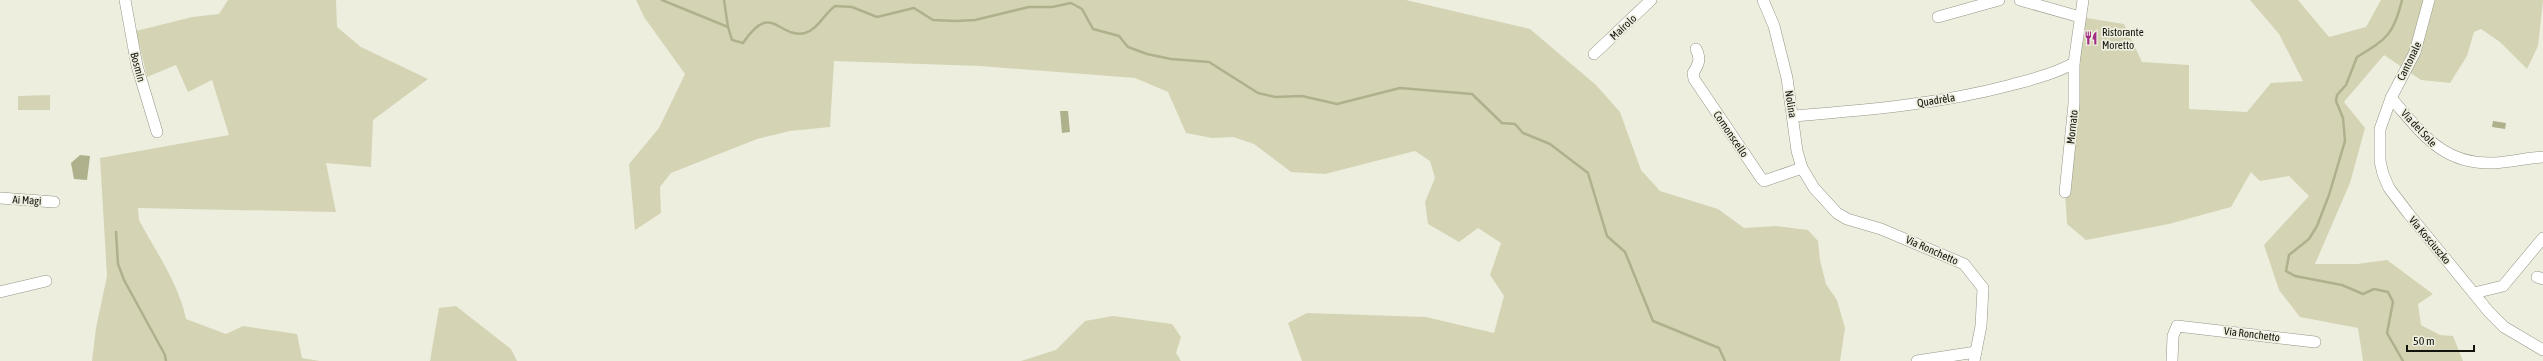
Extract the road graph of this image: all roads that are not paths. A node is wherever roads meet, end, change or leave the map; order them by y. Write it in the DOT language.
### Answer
graph roads {
  1 [pos="125,0"];
  2 [pos="1651,0"];
  3 [pos="1763,0"];
  4 [pos="1999,0"];
  5 [pos="2020,0"];
  6 [pos="2083,0"];
  7 [pos="2429,0"];
  8 [pos="1938,17"];
  9 [pos="2080,17"];
  10 [pos="1696,49"];
  11 [pos="1594,54"];
  12 [pos="2074,62"];
  13 [pos="2391,98"];
  14 [pos="1794,116"];
  15 [pos="157,132"];
  16 [pos="2543,157"];
  17 [pos="1802,168"];
  18 [pos="2065,192"];
  19 [pos="0,198"];
  20 [pos="54,202"];
  21 [pos="1827,204"];
  22 [pos="2543,238"];
  23 [pos="46,281"];
  24 [pos="0,292"];
  25 [pos="2474,293"];
  26 [pos="2315,342"];
  27 [pos="2543,350"];
  28 [pos="1975,356"];
  29 [pos="1917,361"];
  30 [pos="2172,361"];
  1 -- 15 [label="street, Bosmin"];
  2 -- 11 [label="street, Mairolo"];
  3 -- 14 [label="street, Nolina"];
  4 -- 8 [label="street"];
  5 -- 9 [label="street"];
  6 -- 9 [label="street, Mornato"];
  7 -- 13 [label="street, Cantonale"];
  9 -- 12 [label="street, Mornato"];
  10 -- 17 [label="street, Cornonscello"];
  12 -- 14 [label="street, Quadrèla"];
  12 -- 18 [label="street, Mornato"];
  13 -- 16 [label="street, Via del Sole"];
  13 -- 25 [label="street, Via Kosciuszko"];
  14 -- 17 [label="street, Nolina"];
  17 -- 21 [label="street, Nolina"];
  19 -- 20 [label="street, Ai Magi"];
  21 -- 28 [label="street, Via Ronchetto"];
  22 -- 25 [label="street"];
  23 -- 24 [label="street"];
  25 -- 27 [label="street, Via Kosciuszko"];
  26 -- 30 [label="street, Via Ronchetto"];
  28 -- 29 [label="street"];
}
